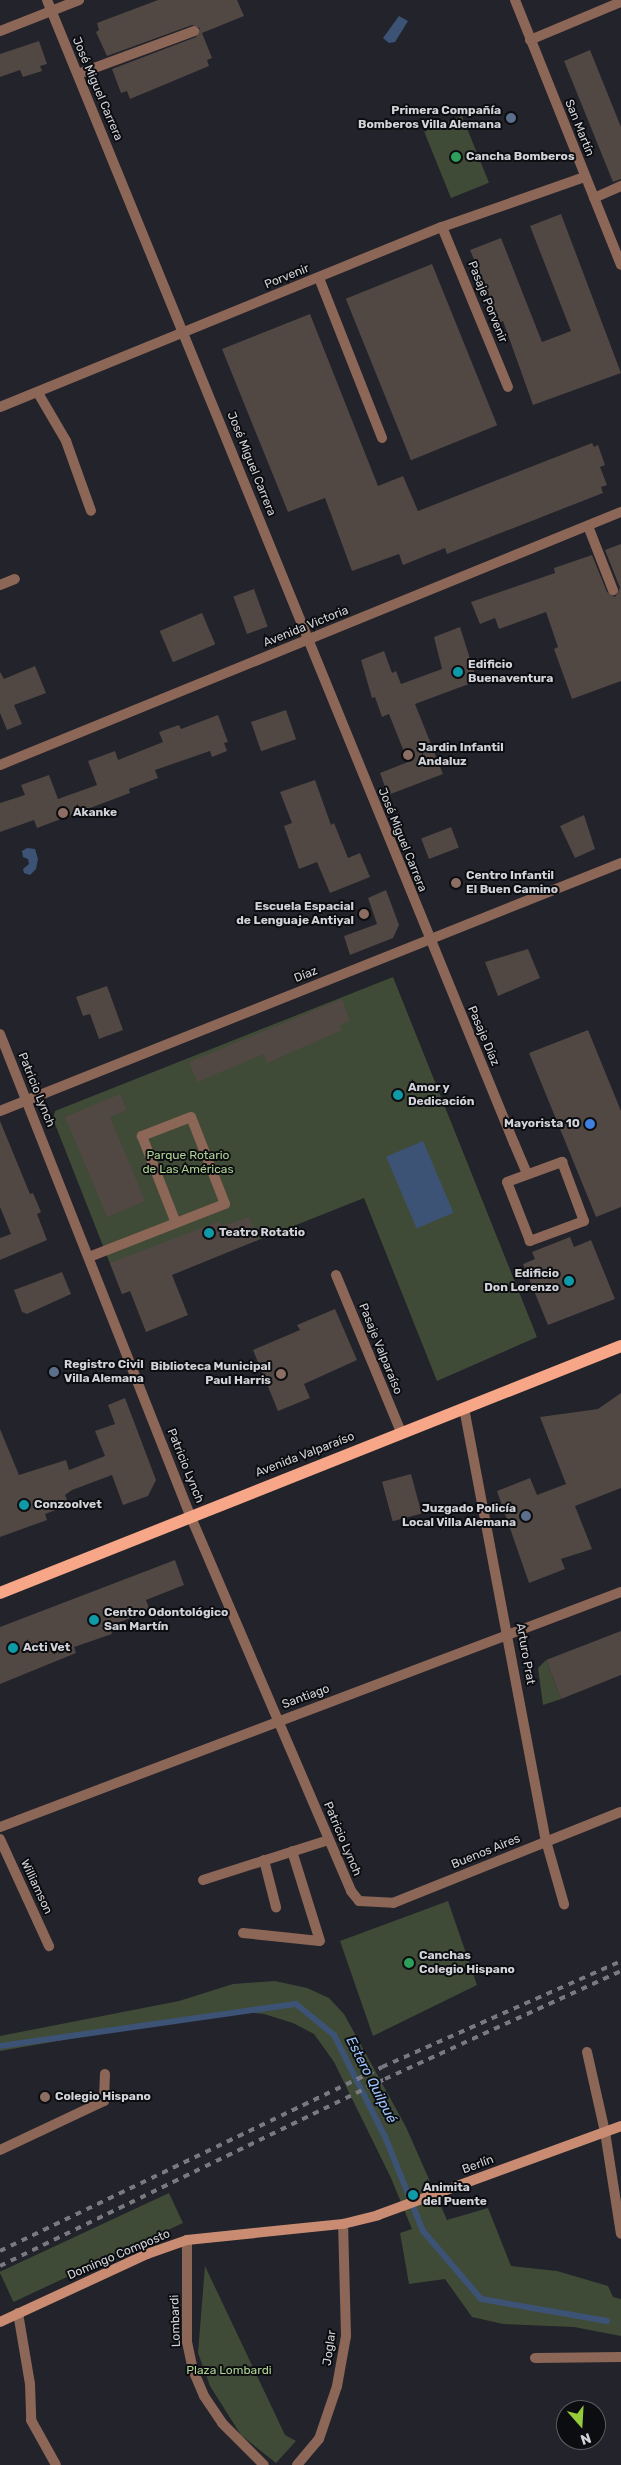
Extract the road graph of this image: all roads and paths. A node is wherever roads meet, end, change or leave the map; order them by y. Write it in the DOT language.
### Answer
graph roads {
  1 [pos="47,0"];
  2 [pos="79,0"];
  3 [pos="515,0"];
  4 [pos="621,2"];
  5 [pos="51,11"];
  6 [pos="0,31"];
  7 [pos="194,31"];
  8 [pos="530,40"];
  9 [pos="78,74"];
  10 [pos="585,177"];
  11 [pos="621,186"];
  12 [pos="594,198"];
  13 [pos="442,227"];
  14 [pos="621,265"];
  15 [pos="319,278"];
  16 [pos="184,333"];
  17 [pos="508,387"];
  18 [pos="38,393"];
  19 [pos="0,407"];
  20 [pos="382,438"];
  21 [pos="91,511"];
  22 [pos="621,512"];
  23 [pos="588,526"];
  24 [pos="16,579"];
  25 [pos="0,585"];
  26 [pos="613,590"];
  27 [pos="309,640"];
  28 [pos="0,765"];
  29 [pos="621,863"];
  30 [pos="428,939"];
  31 [pos="0,1034"];
  32 [pos="27,1100"];
  33 [pos="0,1111"];
  34 [pos="527,1174"];
  35 [pos="176,1223"];
  36 [pos="89,1257"];
  37 [pos="336,1275"];
  38 [pos="621,1346"];
  39 [pos="464,1408"];
  40 [pos="401,1432"];
  41 [pos="190,1515"];
  42 [pos="621,1592"];
  43 [pos="0,1593"];
  44 [pos="509,1636"];
  45 [pos="277,1721"];
  46 [pos="621,1812"];
  47 [pos="0,1826"];
  48 [pos="0,1839"];
  49 [pos="328,1840"];
  50 [pos="546,1840"];
  51 [pos="292,1851"];
  52 [pos="264,1860"];
  53 [pos="203,1880"];
  54 [pos="359,1901"];
  55 [pos="564,1904"];
  56 [pos="276,1907"];
  57 [pos="243,1933"];
  58 [pos="49,1946"];
  59 [pos="587,2052"];
  60 [pos="105,2074"];
  61 [pos="621,2126"];
  62 [pos="605,2132"];
  63 [pos="0,2150"];
  64 [pos="343,2224"];
  65 [pos="621,2234"];
  66 [pos="187,2240"];
  67 [pos="18,2313"];
  68 [pos="0,2322"];
  69 [pos="621,2357"];
  70 [pos="535,2358"];
  71 [pos="56,2465"];
  72 [pos="264,2465"];
  73 [pos="297,2465"];
  1 -- 5 [label="street, José Miguel Carrera"];
  2 -- 5 [label="street"];
  3 -- 8 [label="street, San Martín"];
  4 -- 8 [label="street"];
  5 -- 6 [label="street"];
  5 -- 9 [label="street, José Miguel Carrera"];
  7 -- 9 [label="street"];
  8 -- 10 [label="street, San Martín"];
  9 -- 16 [label="street, José Miguel Carrera"];
  10 -- 12 [label="street, San Martín"];
  10 -- 13 [label="street, Porvenir"];
  11 -- 12 [label="street"];
  12 -- 14 [label="street, San Martín"];
  13 -- 15 [label="street, Porvenir"];
  13 -- 17 [label="street, Pasaje Porvenir"];
  15 -- 16 [label="street, Porvenir"];
  15 -- 20 [label="street"];
  16 -- 18 [label="street, Porvenir"];
  16 -- 27 [label="street, José Miguel Carrera"];
  18 -- 19 [label="street, Porvenir"];
  18 -- 21 [label="street"];
  22 -- 23 [label="street, Avenida Victoria"];
  23 -- 26 [label="street"];
  23 -- 27 [label="street, Avenida Victoria"];
  24 -- 25 [label="street"];
  27 -- 28 [label="street, Avenida Victoria"];
  27 -- 30 [label="street, José Miguel Carrera"];
  29 -- 30 [label="street, Díaz"];
  30 -- 32 [label="street, Díaz"];
  30 -- 34 [label="street, Pasaje Díaz"];
  31 -- 32 [label="street, Patricio Lynch"];
  32 -- 33 [label="street, Díaz"];
  32 -- 36 [label="street, Patricio Lynch"];
  34 -- 34 [label="street"];
  35 -- 35 [label="street"];
  35 -- 36 [label="street"];
  36 -- 41 [label="street, Patricio Lynch"];
  37 -- 40 [label="street, Pasaje Valparaíso"];
  38 -- 39 [label="main road, Avenida Valparaíso"];
  39 -- 40 [label="main road, Avenida Valparaíso"];
  39 -- 44 [label="street, Arturo Prat"];
  40 -- 41 [label="main road, Avenida Valparaíso"];
  41 -- 43 [label="main road, Avenida Valparaíso"];
  41 -- 45 [label="street, Patricio Lynch"];
  42 -- 44 [label="street, Santiago"];
  44 -- 45 [label="street, Santiago"];
  44 -- 50 [label="street, Arturo Prat"];
  45 -- 47 [label="street, Santiago"];
  45 -- 49 [label="street, Patricio Lynch"];
  46 -- 50 [label="street, Buenos Aires"];
  48 -- 58 [label="street, Williamson"];
  49 -- 51 [label="street"];
  49 -- 54 [label="street, Patricio Lynch"];
  50 -- 54 [label="street, Buenos Aires"];
  50 -- 55 [label="street, Arturo Prat"];
  51 -- 52 [label="street"];
  51 -- 57 [label="street"];
  52 -- 53 [label="street"];
  52 -- 56 [label="street"];
  59 -- 62 [label="street"];
  60 -- 63 [label="street"];
  61 -- 62 [label="main road, Berlín"];
  62 -- 64 [label="main road, Berlín"];
  62 -- 65 [label="street"];
  64 -- 66 [label="main road, Domingo Composto"];
  64 -- 73 [label="street, Joglar"];
  66 -- 67 [label="main road, Domingo Composto"];
  66 -- 72 [label="street, Lombardi"];
  67 -- 68 [label="main road, Domingo Composto"];
  67 -- 71 [label="street"];
  69 -- 70 [label="street"];
}
